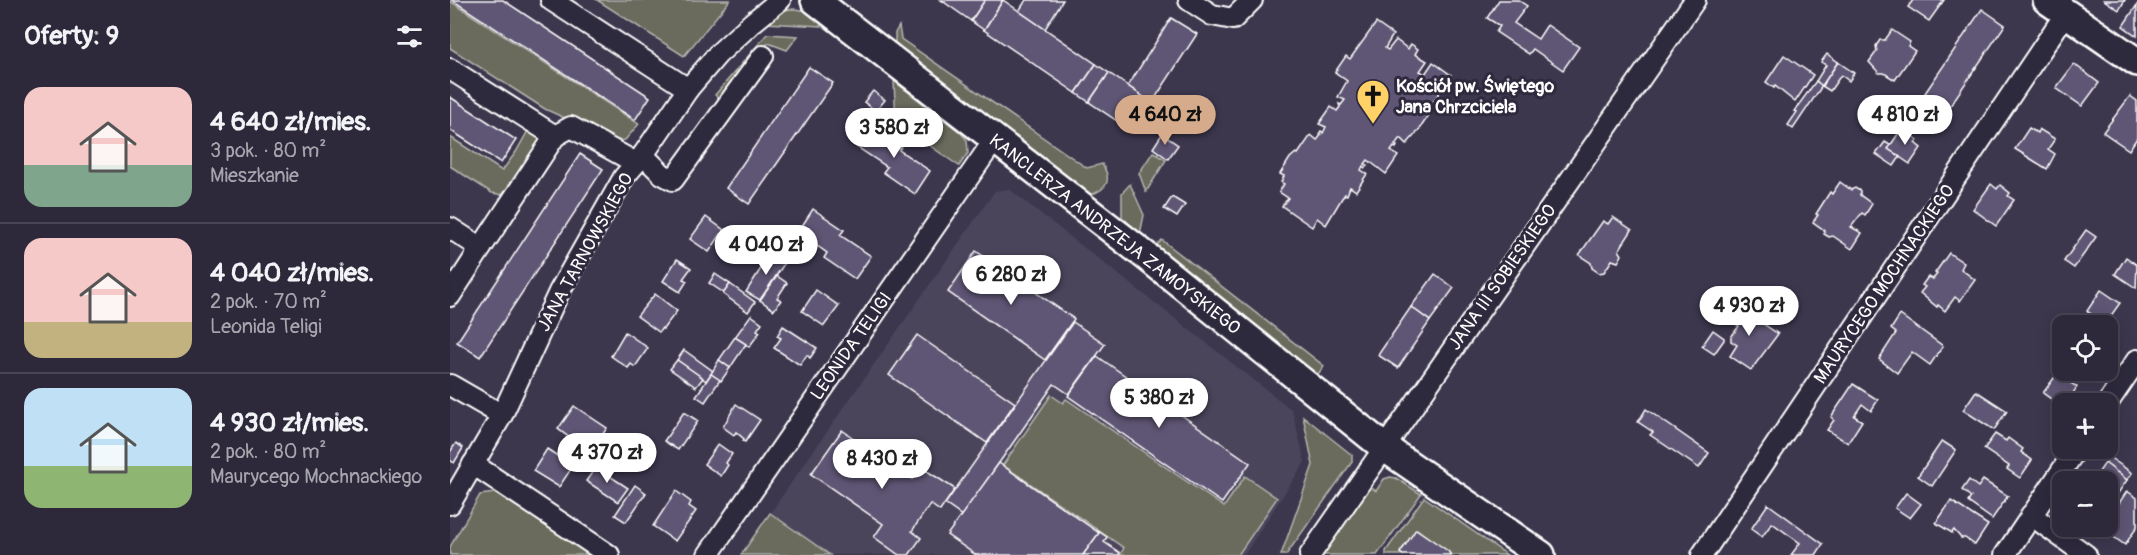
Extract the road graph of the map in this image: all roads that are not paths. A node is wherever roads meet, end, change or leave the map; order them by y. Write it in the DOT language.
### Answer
graph roads {
  1 [pos="552,0"];
  2 [pos="780,0"];
  3 [pos="815,0"];
  4 [pos="1189,0"];
  5 [pos="1252,0"];
  6 [pos="1695,0"];
  7 [pos="2056,4"];
  8 [pos="764,56"];
  9 [pos="2137,62"];
  10 [pos="450,69"];
  11 [pos="688,89"];
  12 [pos="555,136"];
  13 [pos="995,139"];
  14 [pos="639,159"];
  15 [pos="450,228"];
  16 [pos="481,248"];
  17 [pos="450,296"];
  18 [pos="2137,360"];
  19 [pos="450,385"];
  20 [pos="2114,393"];
  21 [pos="502,415"];
  22 [pos="1385,448"];
  23 [pos="2069,459"];
  24 [pos="473,464"];
  25 [pos="450,504"];
  26 [pos="2031,515"];
  27 [pos="609,555"];
  28 [pos="708,555"];
  29 [pos="1310,555"];
  30 [pos="1541,555"];
  31 [pos="1702,555"];
  32 [pos="2004,555"];
  33 [pos="2086,555"];
  1 -- 11 [label="street"];
  2 -- 11 [label="street, JANA TARNOWSKIEGO"];
  3 -- 13 [label="street, KANCLERZA ANDRZEJA ZAMOYSKIEGO"];
  4 -- 5 [label="street"];
  6 -- 22 [label="street, JANA III SOBIESKIEGO"];
  7 -- 9 [label="street"];
  7 -- 31 [label="street, MAURYCEGO MOCHNACKIEGO"];
  8 -- 14 [label="street"];
  10 -- 12 [label="street"];
  11 -- 14 [label="street, JANA TARNOWSKIEGO"];
  12 -- 14 [label="street"];
  12 -- 16 [label="street"];
  13 -- 22 [label="street, KANCLERZA ANDRZEJA ZAMOYSKIEGO"];
  13 -- 28 [label="street, LEONIDA TELIGI"];
  14 -- 21 [label="street, JANA TARNOWSKIEGO"];
  15 -- 16 [label="street"];
  16 -- 17 [label="street"];
  18 -- 20 [label="street"];
  19 -- 21 [label="street"];
  21 -- 24 [label="street, JANA TARNOWSKIEGO"];
  22 -- 29 [label="street, JANA III SOBIESKIEGO"];
  22 -- 30 [label="street, KANCLERZA ANDRZEJA ZAMOYSKIEGO"];
  23 -- 26 [label="street"];
  24 -- 25 [label="street, JANA TARNOWSKIEGO"];
  24 -- 27 [label="street"];
  26 -- 32 [label="street"];
  26 -- 33 [label="street"];
}
